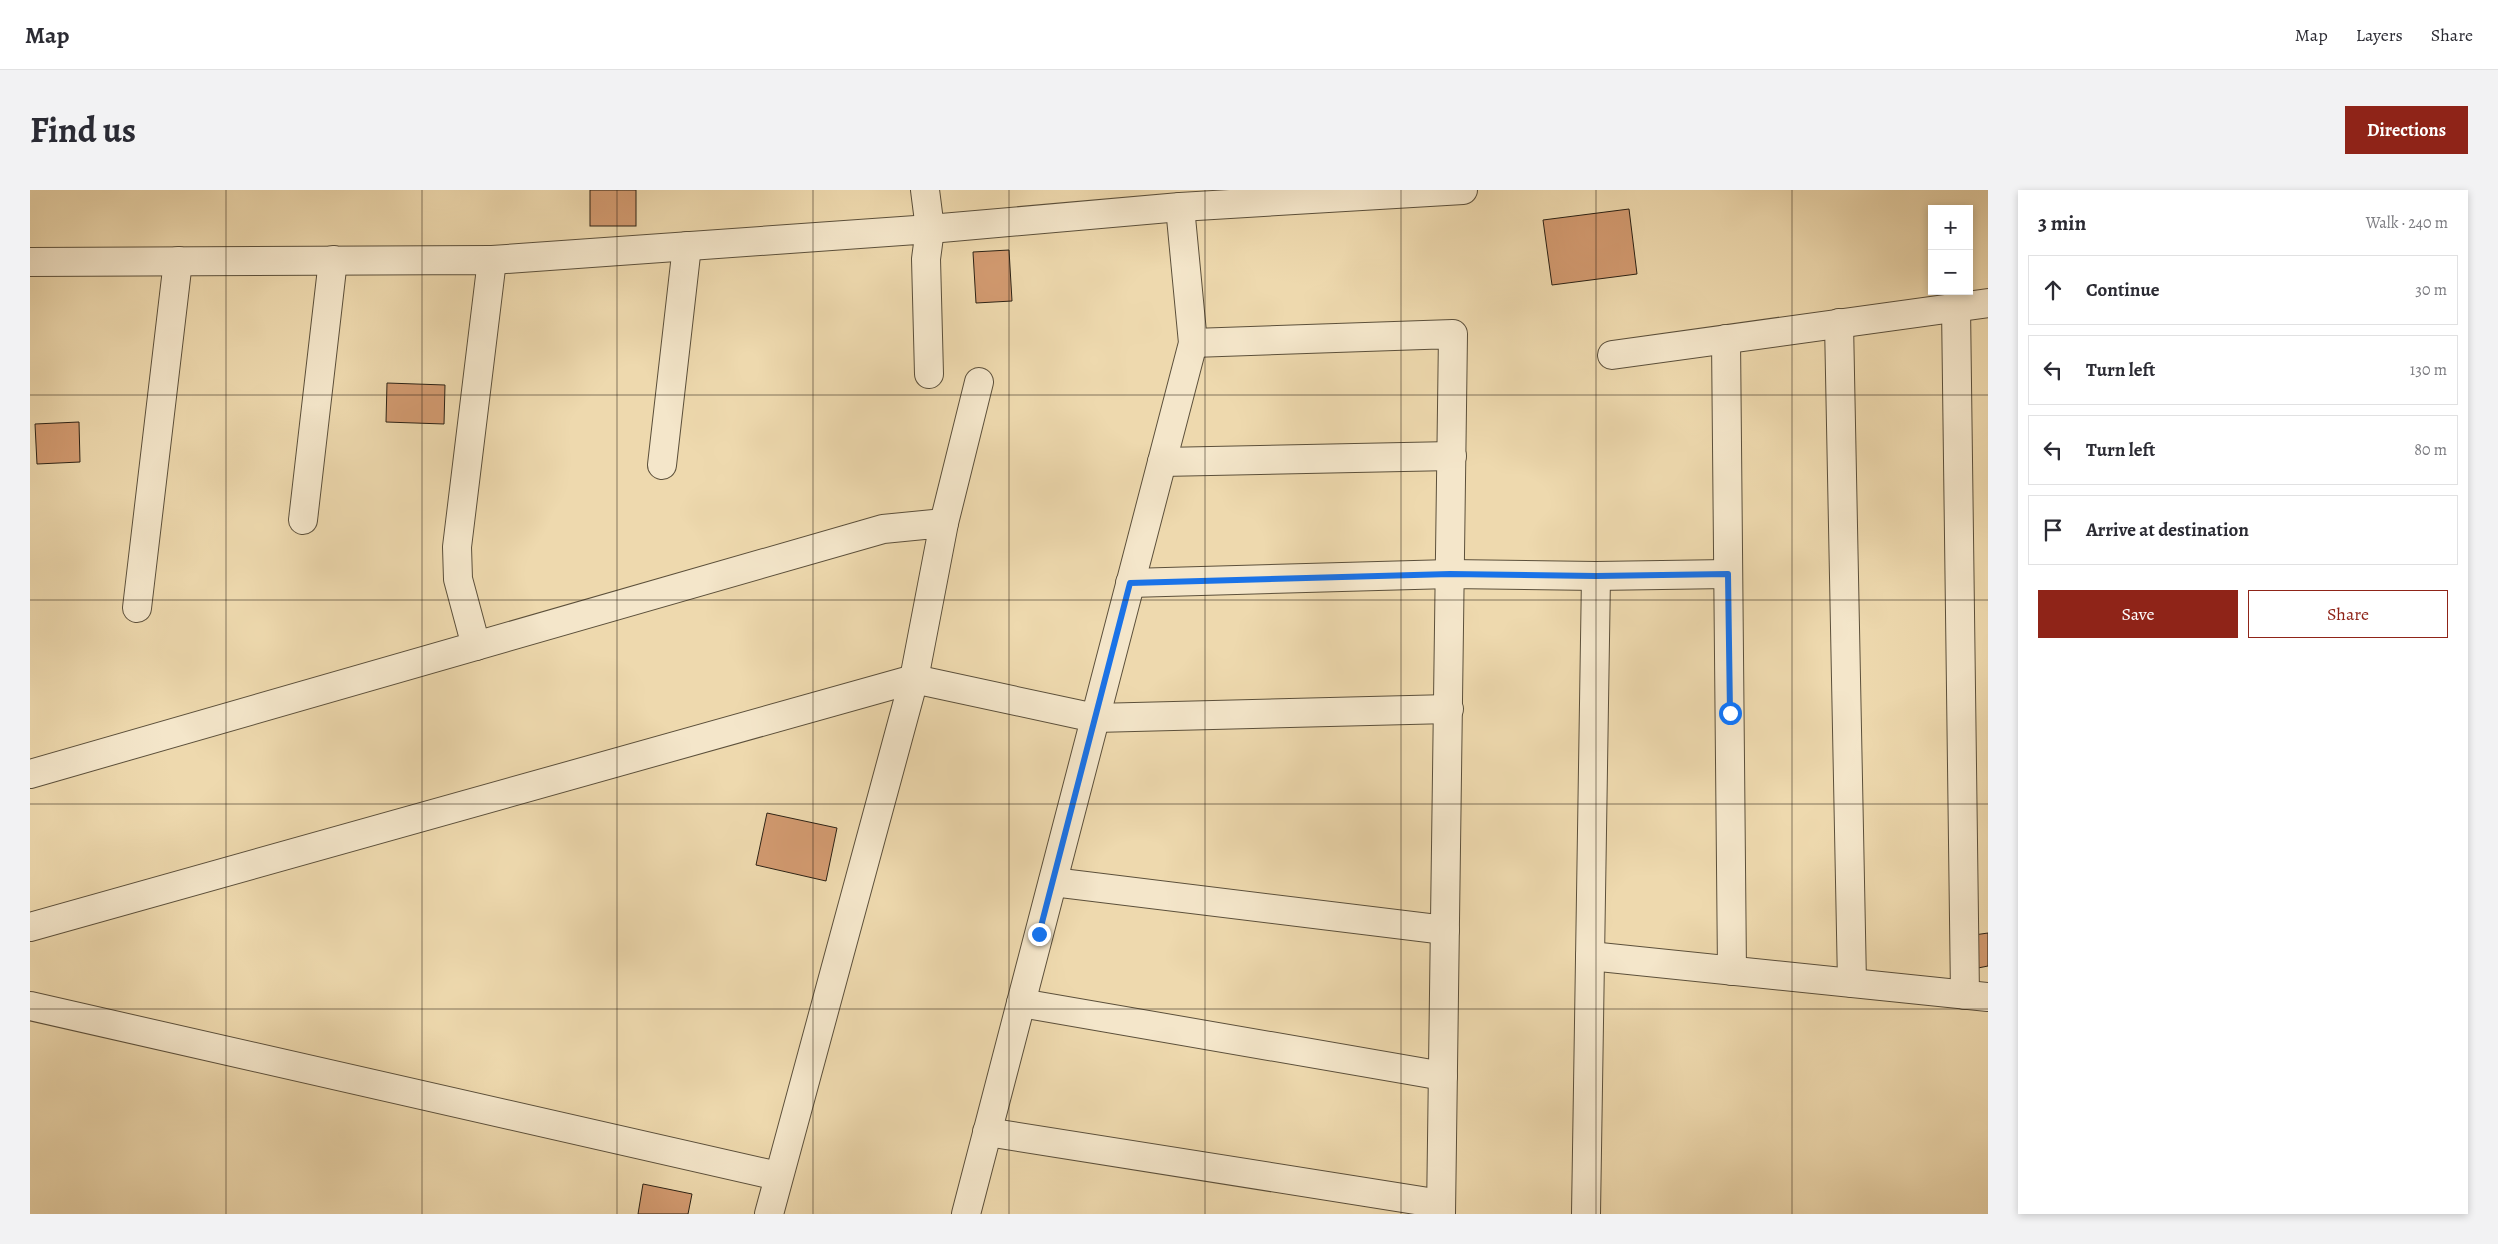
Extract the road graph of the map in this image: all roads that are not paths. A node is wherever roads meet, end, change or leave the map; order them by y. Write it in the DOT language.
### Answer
graph roads {
  1 [pos="925,190"];
  2 [pos="1463,190"];
  3 [pos="1180,207"];
  4 [pos="930,230"];
  5 [pos="687,246"];
  6 [pos="334,260"];
  7 [pos="492,260"];
  8 [pos="178,261"];
  9 [pos="30,262"];
  10 [pos="1988,303"];
  11 [pos="1956,307"];
  12 [pos="1839,323"];
  13 [pos="1726,339"];
  14 [pos="1193,342"];
  15 [pos="1612,355"];
  16 [pos="929,374"];
  17 [pos="979,382"];
  18 [pos="1452,456"];
  19 [pos="1162,462"];
  20 [pos="662,465"];
  21 [pos="303,520"];
  22 [pos="944,523"];
  23 [pos="1450,574"];
  24 [pos="1728,574"];
  25 [pos="1596,576"];
  26 [pos="1130,583"];
  27 [pos="137,608"];
  28 [pos="476,646"];
  29 [pos="914,678"];
  30 [pos="1449,709"];
  31 [pos="1095,718"];
  32 [pos="30,774"];
  33 [pos="1052,882"];
  34 [pos="30,928"];
  35 [pos="1445,930"];
  36 [pos="1590,956"];
  37 [pos="1732,971"];
  38 [pos="1852,984"];
  39 [pos="1976,996"];
  40 [pos="1021,1003"];
  41 [pos="30,1006"];
  42 [pos="1443,1076"];
  43 [pos="988,1132"];
  44 [pos="778,1176"];
  45 [pos="1441,1209"];
  46 [pos="769,1214"];
  47 [pos="966,1214"];
  48 [pos="1586,1214"];
  1 -- 4 [label="street"];
  2 -- 3 [label="street"];
  3 -- 4 [label="street"];
  3 -- 14 [label="street"];
  4 -- 5 [label="street"];
  4 -- 16 [label="street"];
  5 -- 7 [label="street"];
  5 -- 20 [label="street"];
  6 -- 7 [label="street"];
  6 -- 8 [label="street"];
  6 -- 21 [label="street"];
  7 -- 28 [label="street"];
  8 -- 9 [label="street"];
  8 -- 27 [label="street"];
  10 -- 11 [label="street"];
  11 -- 12 [label="street"];
  11 -- 39 [label="street"];
  12 -- 13 [label="street"];
  12 -- 38 [label="street"];
  13 -- 15 [label="street"];
  13 -- 24 [label="street"];
  14 -- 18 [label="street"];
  14 -- 19 [label="street"];
  17 -- 22 [label="street"];
  18 -- 19 [label="street"];
  18 -- 23 [label="street"];
  19 -- 26 [label="street"];
  22 -- 28 [label="street"];
  22 -- 29 [label="street"];
  23 -- 25 [label="street"];
  23 -- 26 [label="street"];
  23 -- 30 [label="street"];
  24 -- 25 [label="street"];
  24 -- 37 [label="street"];
  25 -- 36 [label="street"];
  26 -- 31 [label="street"];
  28 -- 32 [label="street"];
  29 -- 31 [label="street"];
  29 -- 34 [label="street"];
  29 -- 44 [label="street"];
  30 -- 31 [label="street"];
  30 -- 35 [label="street"];
  31 -- 33 [label="street"];
  33 -- 35 [label="street"];
  33 -- 40 [label="street"];
  35 -- 42 [label="street"];
  36 -- 37 [label="street"];
  36 -- 48 [label="street"];
  37 -- 38 [label="street"];
  38 -- 39 [label="street"];
  40 -- 42 [label="street"];
  40 -- 43 [label="street"];
  41 -- 44 [label="street"];
  42 -- 45 [label="street"];
  43 -- 45 [label="street"];
  43 -- 47 [label="street"];
  44 -- 46 [label="street"];
}
